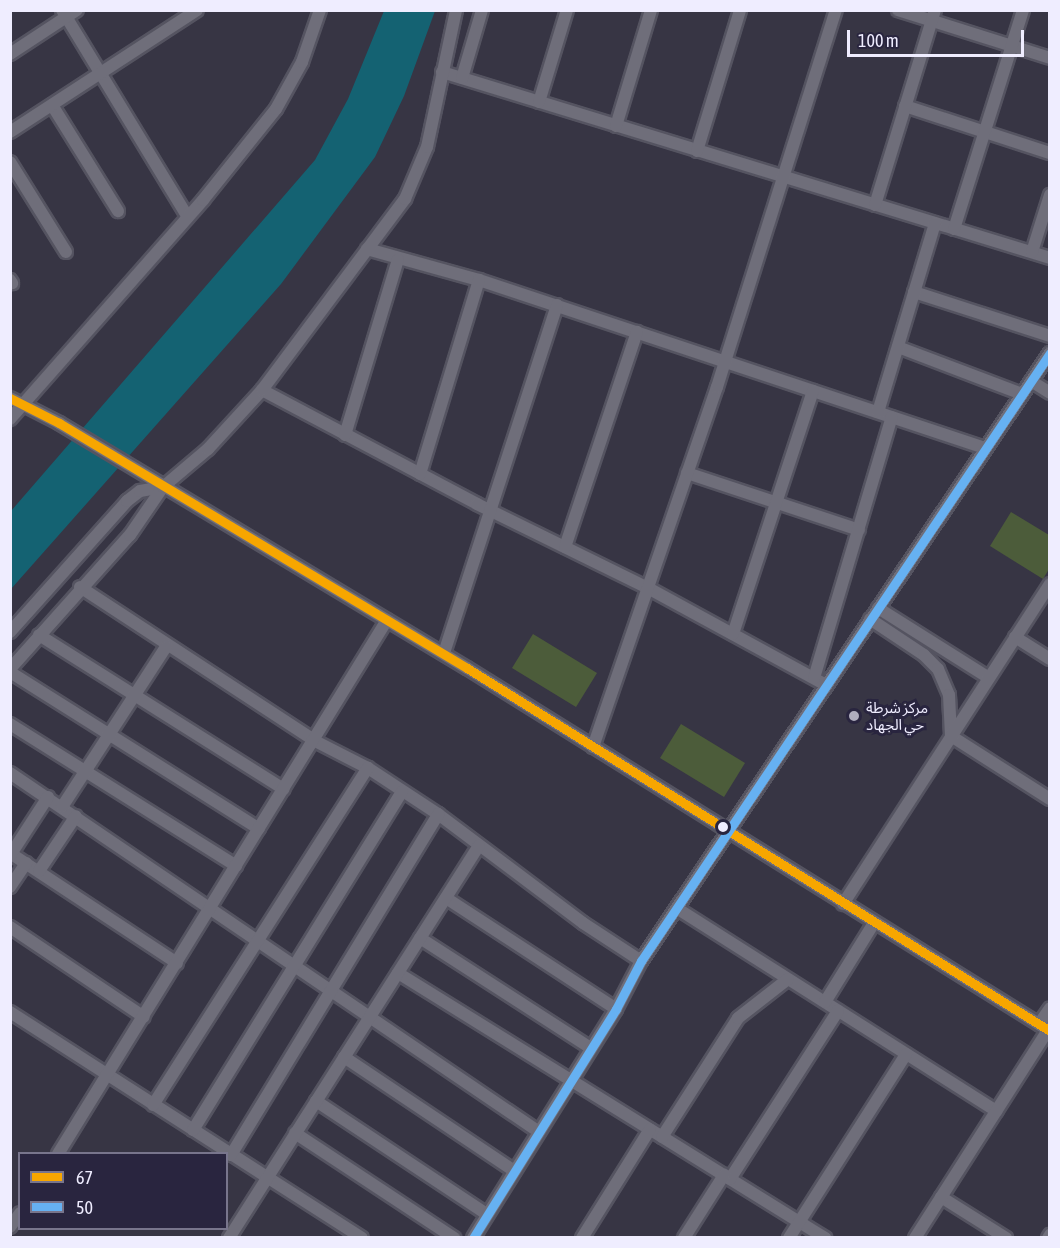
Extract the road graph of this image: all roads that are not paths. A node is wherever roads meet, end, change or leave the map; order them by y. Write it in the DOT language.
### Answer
graph roads {
  1 [pos="197,10"];
  2 [pos="320,10"];
  3 [pos="456,10"];
  4 [pos="482,10"];
  5 [pos="567,10"];
  6 [pos="651,10"];
  7 [pos="740,10"];
  8 [pos="836,10"];
  9 [pos="898,10"];
  10 [pos="1023,10"];
  11 [pos="68,13"];
  12 [pos="933,16"];
  13 [pos="1012,46"];
  14 [pos="10,54"];
  15 [pos="1050,58"];
  16 [pos="442,72"];
  17 [pos="102,73"];
  18 [pos="462,78"];
  19 [pos="538,102"];
  20 [pos="52,105"];
  21 [pos="905,106"];
  22 [pos="616,126"];
  23 [pos="10,132"];
  24 [pos="984,134"];
  25 [pos="697,151"];
  26 [pos="1050,153"];
  27 [pos="10,162"];
  28 [pos="784,178"];
  29 [pos="1050,195"];
  30 [pos="875,205"];
  31 [pos="118,211"];
  32 [pos="188,217"];
  33 [pos="935,223"];
  34 [pos="954,229"];
  35 [pos="367,249"];
  36 [pos="66,252"];
  37 [pos="1032,252"];
  38 [pos="1050,258"];
  39 [pos="398,260"];
  40 [pos="479,280"];
  41 [pos="914,292"];
  42 [pos="556,306"];
  43 [pos="637,332"];
  44 [pos="1050,336"];
  45 [pos="898,347"];
  46 [pos="1050,354"];
  47 [pos="725,361"];
  48 [pos="1031,381"];
  49 [pos="262,390"];
  50 [pos="813,391"];
  51 [pos="1050,393"];
  52 [pos="1022,394"];
  53 [pos="10,398"];
  54 [pos="22,405"];
  55 [pos="878,412"];
  56 [pos="892,417"];
  57 [pos="10,419"];
  58 [pos="345,435"];
  59 [pos="985,448"];
  60 [pos="687,473"];
  61 [pos="420,474"];
  62 [pos="163,487"];
  63 [pos="775,502"];
  64 [pos="490,510"];
  65 [pos="859,530"];
  66 [pos="565,547"];
  67 [pos="1050,584"];
  68 [pos="80,587"];
  69 [pos="648,588"];
  70 [pos="874,614"];
  71 [pos="387,620"];
  72 [pos="10,632"];
  73 [pos="733,634"];
  74 [pos="39,635"];
  75 [pos="1015,637"];
  76 [pos="166,647"];
  77 [pos="444,653"];
  78 [pos="1050,659"];
  79 [pos="10,670"];
  80 [pos="814,678"];
  81 [pos="989,678"];
  82 [pos="826,685"];
  83 [pos="135,693"];
  84 [pos="10,724"];
  85 [pos="110,732"];
  86 [pos="951,736"];
  87 [pos="315,741"];
  88 [pos="593,747"];
  89 [pos="368,768"];
  90 [pos="86,770"];
  91 [pos="10,773"];
  92 [pos="284,789"];
  93 [pos="402,790"];
  94 [pos="1048,793"];
  95 [pos="48,797"];
  96 [pos="62,807"];
  97 [pos="438,813"];
  98 [pos="76,816"];
  99 [pos="259,829"];
  100 [pos="727,831"];
  101 [pos="479,846"];
  102 [pos="11,854"];
  103 [pos="26,863"];
  104 [pos="236,866"];
  105 [pos="39,871"];
  106 [pos="10,887"];
  107 [pos="446,898"];
  108 [pos="843,904"];
  109 [pos="211,908"];
  110 [pos="678,909"];
  111 [pos="874,923"];
  112 [pos="10,927"];
  113 [pos="420,938"];
  114 [pos="260,941"];
  115 [pos="641,961"];
  116 [pos="177,963"];
  117 [pos="296,966"];
  118 [pos="398,973"];
  119 [pos="788,979"];
  120 [pos="333,991"];
  121 [pos="825,1002"];
  122 [pos="1050,1008"];
  123 [pos="616,1009"];
  124 [pos="838,1011"];
  125 [pos="10,1012"];
  126 [pos="370,1016"];
  127 [pos="144,1017"];
  128 [pos="1045,1028"];
  129 [pos="591,1048"];
  130 [pos="906,1054"];
  131 [pos="344,1057"];
  132 [pos="108,1076"];
  133 [pos="571,1081"];
  134 [pos="316,1101"];
  135 [pos="153,1105"];
  136 [pos="996,1111"];
  137 [pos="650,1129"];
  138 [pos="193,1131"];
  139 [pos="539,1132"];
  140 [pos="295,1133"];
  141 [pos="662,1137"];
  142 [pos="59,1152"];
  143 [pos="226,1152"];
  144 [pos="228,1153"];
  145 [pos="231,1155"];
  146 [pos="514,1171"];
  147 [pos="727,1177"];
  148 [pos="267,1178"];
  149 [pos="941,1197"];
  150 [pos="487,1214"];
  151 [pos="801,1223"];
  152 [pos="476,1236"];
  153 [pos="818,1236"];
  154 [pos="230,1237"];
  155 [pos="362,1238"];
  156 [pos="454,1238"];
  157 [pos="582,1238"];
  158 [pos="684,1238"];
  159 [pos="789,1238"];
  160 [pos="915,1238"];
  161 [pos="1006,1238"];
  1 -- 17 [label="street"];
  2 -- 32 [label="street"];
  3 -- 16 [label="street"];
  4 -- 18 [label="street"];
  5 -- 19 [label="street"];
  6 -- 22 [label="street"];
  7 -- 25 [label="street"];
  8 -- 28 [label="street"];
  9 -- 12 [label="street"];
  10 -- 13 [label="street"];
  11 -- 14 [label="street"];
  11 -- 17 [label="street"];
  12 -- 13 [label="street"];
  12 -- 21 [label="street"];
  13 -- 15 [label="street"];
  13 -- 24 [label="street"];
  16 -- 18 [label="street"];
  16 -- 35 [label="street"];
  17 -- 20 [label="street"];
  17 -- 32 [label="street"];
  18 -- 19 [label="street"];
  19 -- 22 [label="street"];
  20 -- 23 [label="street"];
  20 -- 31 [label="street"];
  21 -- 24 [label="street"];
  21 -- 30 [label="street"];
  22 -- 25 [label="street"];
  24 -- 26 [label="street"];
  24 -- 34 [label="street"];
  25 -- 28 [label="street"];
  27 -- 36 [label="street"];
  28 -- 30 [label="street"];
  28 -- 47 [label="street"];
  29 -- 37 [label="street"];
  30 -- 33 [label="street"];
  32 -- 54 [label="street"];
  33 -- 34 [label="street"];
  33 -- 41 [label="street"];
  34 -- 37 [label="street"];
  35 -- 39 [label="street"];
  35 -- 49 [label="street"];
  37 -- 38 [label="street"];
  39 -- 40 [label="street"];
  39 -- 58 [label="street"];
  40 -- 42 [label="street"];
  40 -- 61 [label="street"];
  41 -- 44 [label="street"];
  41 -- 45 [label="street"];
  42 -- 43 [label="street"];
  42 -- 64 [label="street"];
  43 -- 47 [label="street"];
  43 -- 66 [label="street"];
  45 -- 52 [label="street"];
  45 -- 55 [label="street"];
  46 -- 48 [label="street"];
  47 -- 50 [label="street"];
  47 -- 60 [label="street"];
  48 -- 51 [label="street"];
  48 -- 52 [label="street"];
  49 -- 58 [label="street"];
  49 -- 62 [label="street"];
  50 -- 55 [label="street"];
  50 -- 63 [label="street"];
  52 -- 59 [label="street"];
  53 -- 54 [label="street"];
  54 -- 57 [label="street"];
  54 -- 62 [label="street"];
  55 -- 56 [label="street"];
  56 -- 59 [label="street"];
  56 -- 65 [label="street"];
  58 -- 61 [label="street"];
  59 -- 70 [label="street"];
  60 -- 63 [label="street"];
  60 -- 69 [label="street"];
  61 -- 64 [label="street"];
  62 -- 68 [label="street"];
  62 -- 71 [label="street"];
  62 -- 72 [label="street"];
  63 -- 65 [label="street"];
  63 -- 73 [label="street"];
  64 -- 66 [label="street"];
  64 -- 77 [label="street"];
  65 -- 80 [label="street"];
  66 -- 69 [label="street"];
  67 -- 75 [label="street"];
  68 -- 74 [label="street"];
  68 -- 76 [label="street"];
  69 -- 73 [label="street"];
  69 -- 88 [label="street"];
  70 -- 81 [label="street"];
  70 -- 82 [label="street"];
  70 -- 86 [label="street"];
  71 -- 77 [label="street"];
  71 -- 87 [label="street"];
  73 -- 80 [label="street"];
  74 -- 79 [label="street"];
  74 -- 83 [label="street"];
  75 -- 78 [label="street"];
  75 -- 81 [label="street"];
  76 -- 83 [label="street"];
  76 -- 87 [label="street"];
  77 -- 88 [label="street"];
  79 -- 85 [label="street"];
  80 -- 82 [label="street"];
  81 -- 86 [label="street"];
  82 -- 100 [label="street"];
  83 -- 85 [label="street"];
  83 -- 92 [label="street"];
  84 -- 90 [label="street"];
  85 -- 90 [label="street"];
  85 -- 99 [label="street"];
  86 -- 94 [label="street"];
  86 -- 108 [label="street"];
  87 -- 89 [label="street"];
  87 -- 92 [label="street"];
  88 -- 100 [label="street"];
  89 -- 93 [label="street"];
  89 -- 114 [label="street"];
  90 -- 96 [label="street"];
  90 -- 104 [label="street"];
  91 -- 95 [label="street"];
  92 -- 99 [label="street"];
  93 -- 97 [label="street"];
  93 -- 117 [label="street"];
  95 -- 96 [label="street"];
  95 -- 102 [label="street"];
  96 -- 98 [label="street"];
  97 -- 101 [label="street"];
  97 -- 120 [label="street"];
  98 -- 105 [label="street"];
  98 -- 109 [label="street"];
  99 -- 104 [label="street"];
  100 -- 108 [label="street"];
  100 -- 110 [label="street"];
  101 -- 107 [label="street"];
  101 -- 115 [label="street"];
  102 -- 103 [label="street"];
  103 -- 105 [label="street"];
  103 -- 106 [label="street"];
  104 -- 109 [label="street"];
  105 -- 116 [label="street"];
  107 -- 113 [label="street"];
  107 -- 123 [label="street"];
  108 -- 111 [label="street"];
  109 -- 114 [label="street"];
  109 -- 116 [label="street"];
  110 -- 115 [label="street"];
  110 -- 119 [label="street"];
  111 -- 121 [label="street"];
  111 -- 128 [label="street"];
  112 -- 127 [label="street"];
  113 -- 118 [label="street"];
  113 -- 129 [label="street"];
  114 -- 117 [label="street"];
  114 -- 135 [label="street"];
  115 -- 123 [label="street"];
  116 -- 127 [label="street"];
  117 -- 120 [label="street"];
  117 -- 138 [label="street"];
  118 -- 126 [label="street"];
  118 -- 133 [label="street"];
  119 -- 121 [label="street"];
  119 -- 141 [label="street"];
  120 -- 126 [label="street"];
  120 -- 145 [label="street"];
  121 -- 124 [label="street"];
  122 -- 128 [label="street"];
  123 -- 129 [label="street"];
  124 -- 130 [label="street"];
  124 -- 147 [label="street"];
  125 -- 132 [label="street"];
  126 -- 131 [label="street"];
  126 -- 139 [label="street"];
  127 -- 132 [label="street"];
  128 -- 136 [label="street"];
  129 -- 133 [label="street"];
  130 -- 136 [label="street"];
  130 -- 151 [label="street"];
  131 -- 134 [label="street"];
  131 -- 146 [label="street"];
  132 -- 135 [label="street"];
  132 -- 142 [label="street"];
  133 -- 137 [label="street"];
  133 -- 139 [label="street"];
  134 -- 140 [label="street"];
  134 -- 150 [label="street"];
  135 -- 138 [label="street"];
  136 -- 149 [label="street"];
  137 -- 141 [label="street"];
  137 -- 157 [label="street"];
  138 -- 143 [label="street"];
  139 -- 146 [label="street"];
  140 -- 148 [label="street"];
  140 -- 156 [label="street"];
  141 -- 147 [label="street"];
  144 -- 145 [label="street"];
  145 -- 148 [label="street"];
  146 -- 150 [label="street"];
  147 -- 151 [label="street"];
  147 -- 158 [label="street"];
  148 -- 154 [label="street"];
  148 -- 155 [label="street"];
  149 -- 160 [label="street"];
  149 -- 161 [label="street"];
  150 -- 152 [label="street"];
  151 -- 153 [label="street"];
  151 -- 159 [label="street"];
}
